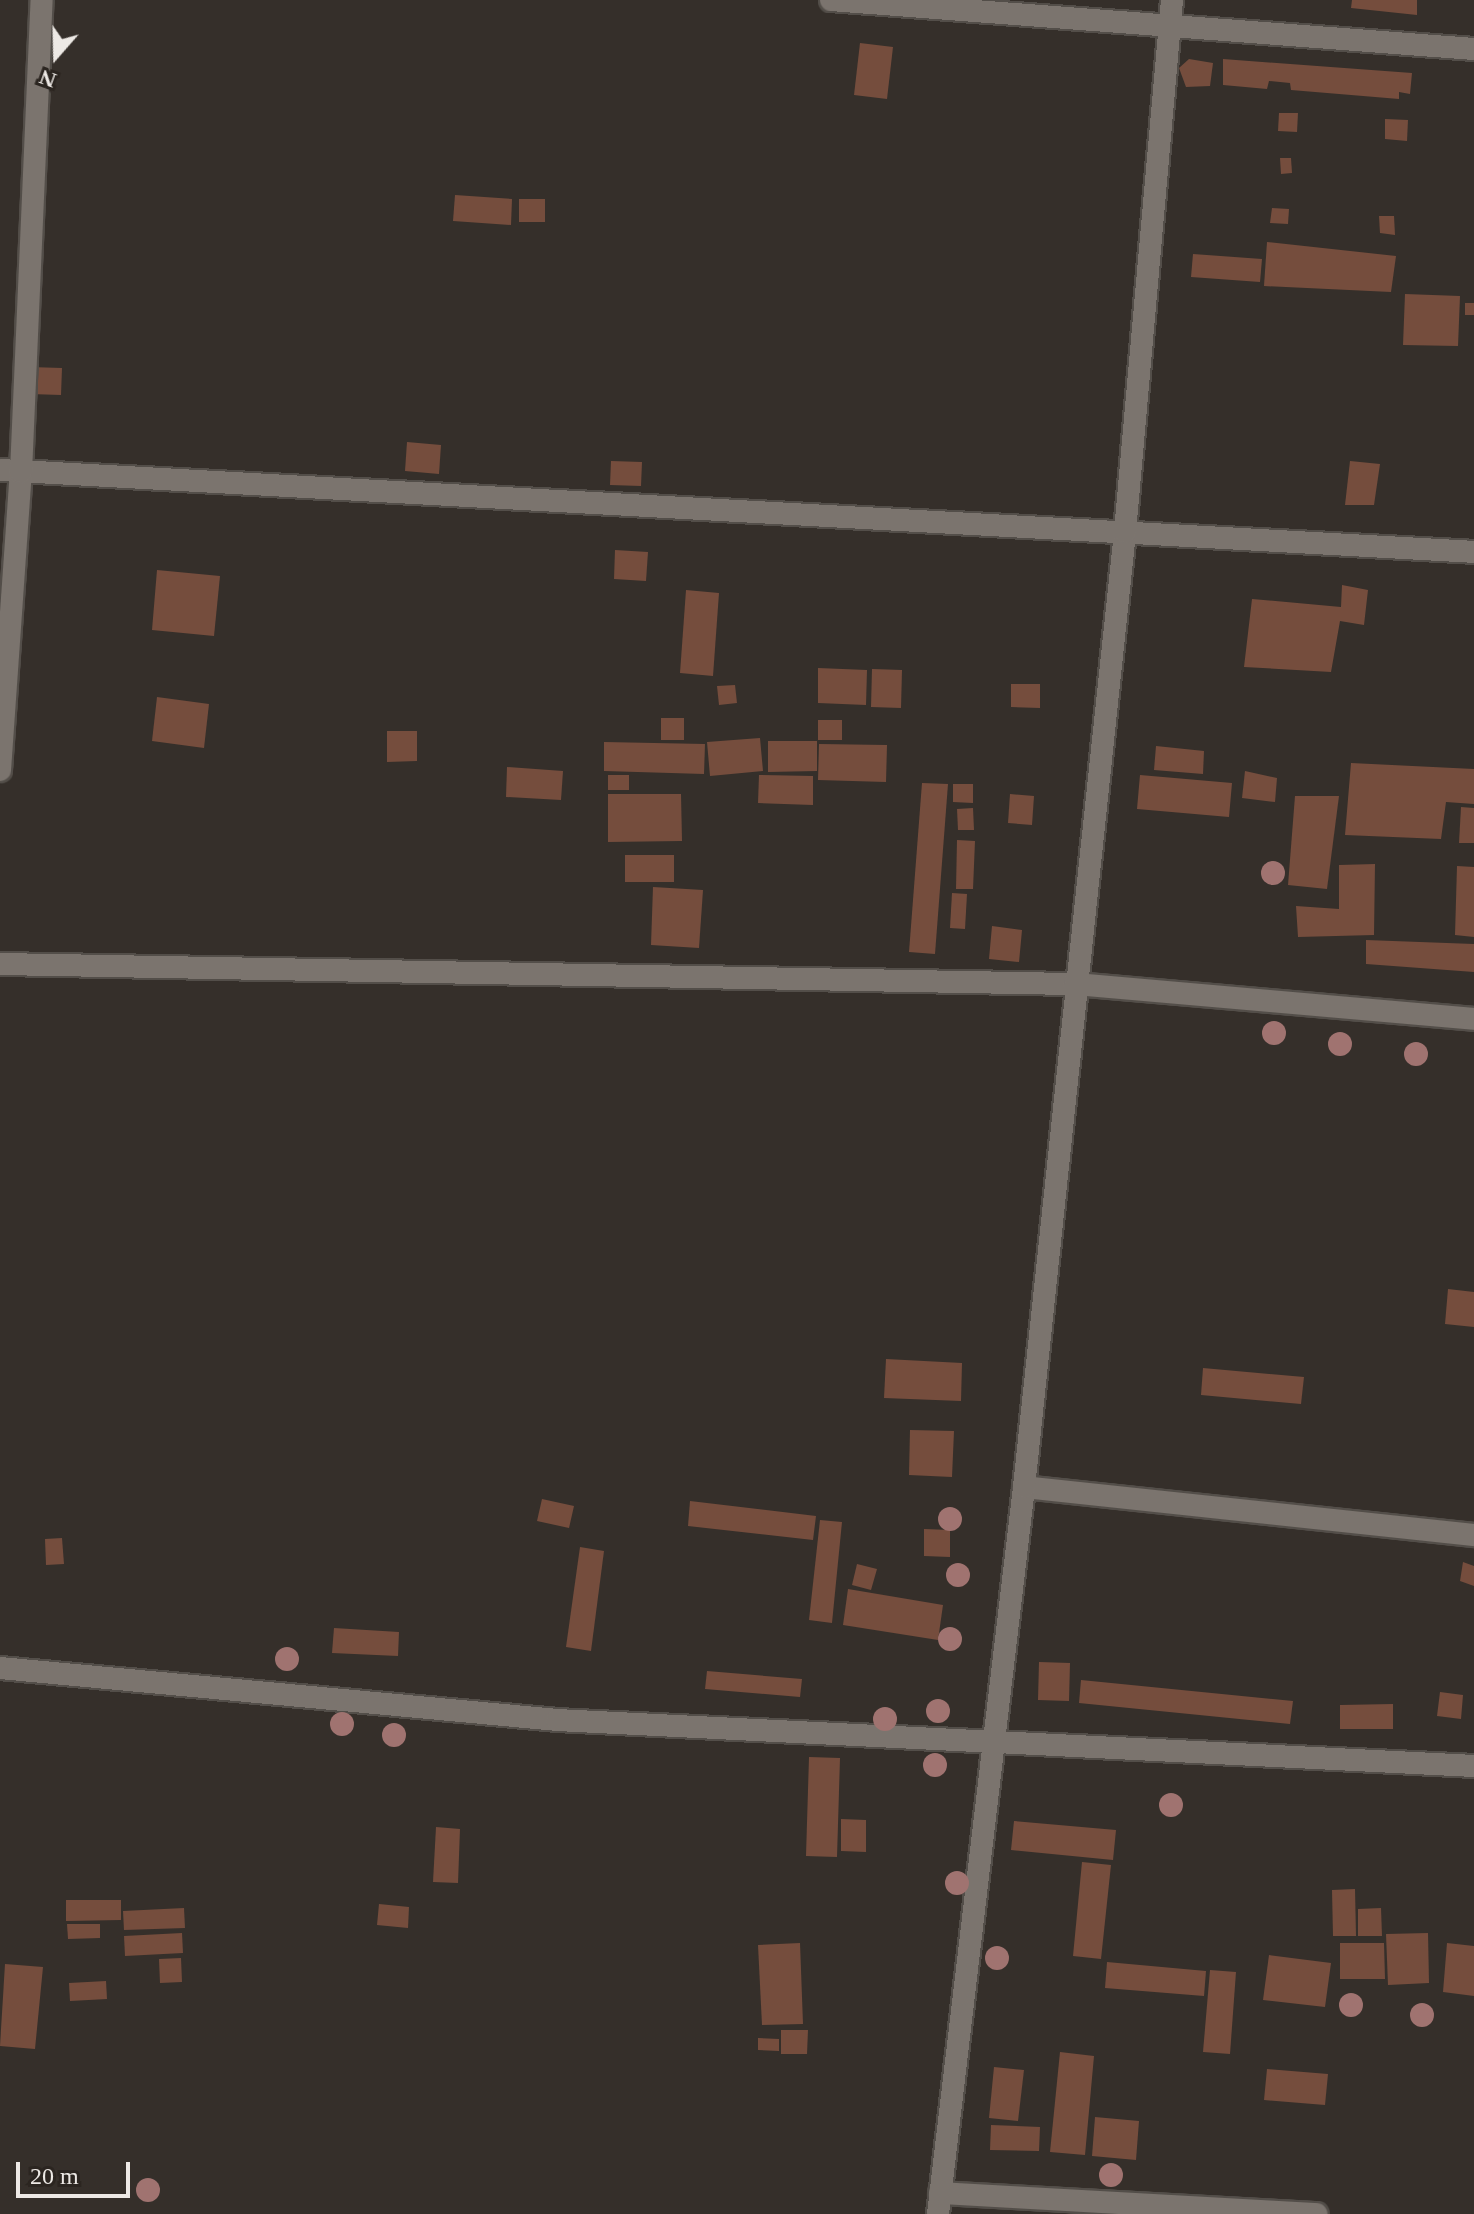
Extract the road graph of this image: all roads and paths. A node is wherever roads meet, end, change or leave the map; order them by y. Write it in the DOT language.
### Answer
graph roads {
  1 [pos="42,0"];
  2 [pos="831,0"];
  3 [pos="1172,0"];
  4 [pos="1170,26"];
  5 [pos="1474,49"];
  6 [pos="10,471"];
  7 [pos="1125,532"];
  8 [pos="1474,552"];
  9 [pos="0,770"];
  10 [pos="0,964"];
  11 [pos="1075,984"];
  12 [pos="1474,1019"];
  13 [pos="1024,1487"];
  14 [pos="1474,1535"];
  15 [pos="0,1668"];
  16 [pos="992,1740"];
  17 [pos="1474,1766"];
  18 [pos="939,2203"];
  19 [pos="1316,2214"];
  1 -- 6 [label="street"];
  2 -- 4 [label="street"];
  3 -- 4 [label="street"];
  4 -- 5 [label="street"];
  4 -- 7 [label="street"];
  6 -- 7 [label="street"];
  6 -- 9 [label="street"];
  7 -- 8 [label="street"];
  7 -- 11 [label="street"];
  10 -- 11 [label="street"];
  11 -- 12 [label="street"];
  11 -- 13 [label="street"];
  13 -- 14 [label="street"];
  13 -- 16 [label="street"];
  15 -- 16 [label="street"];
  16 -- 17 [label="street"];
  16 -- 18 [label="street"];
  18 -- 19 [label="street"];
}
